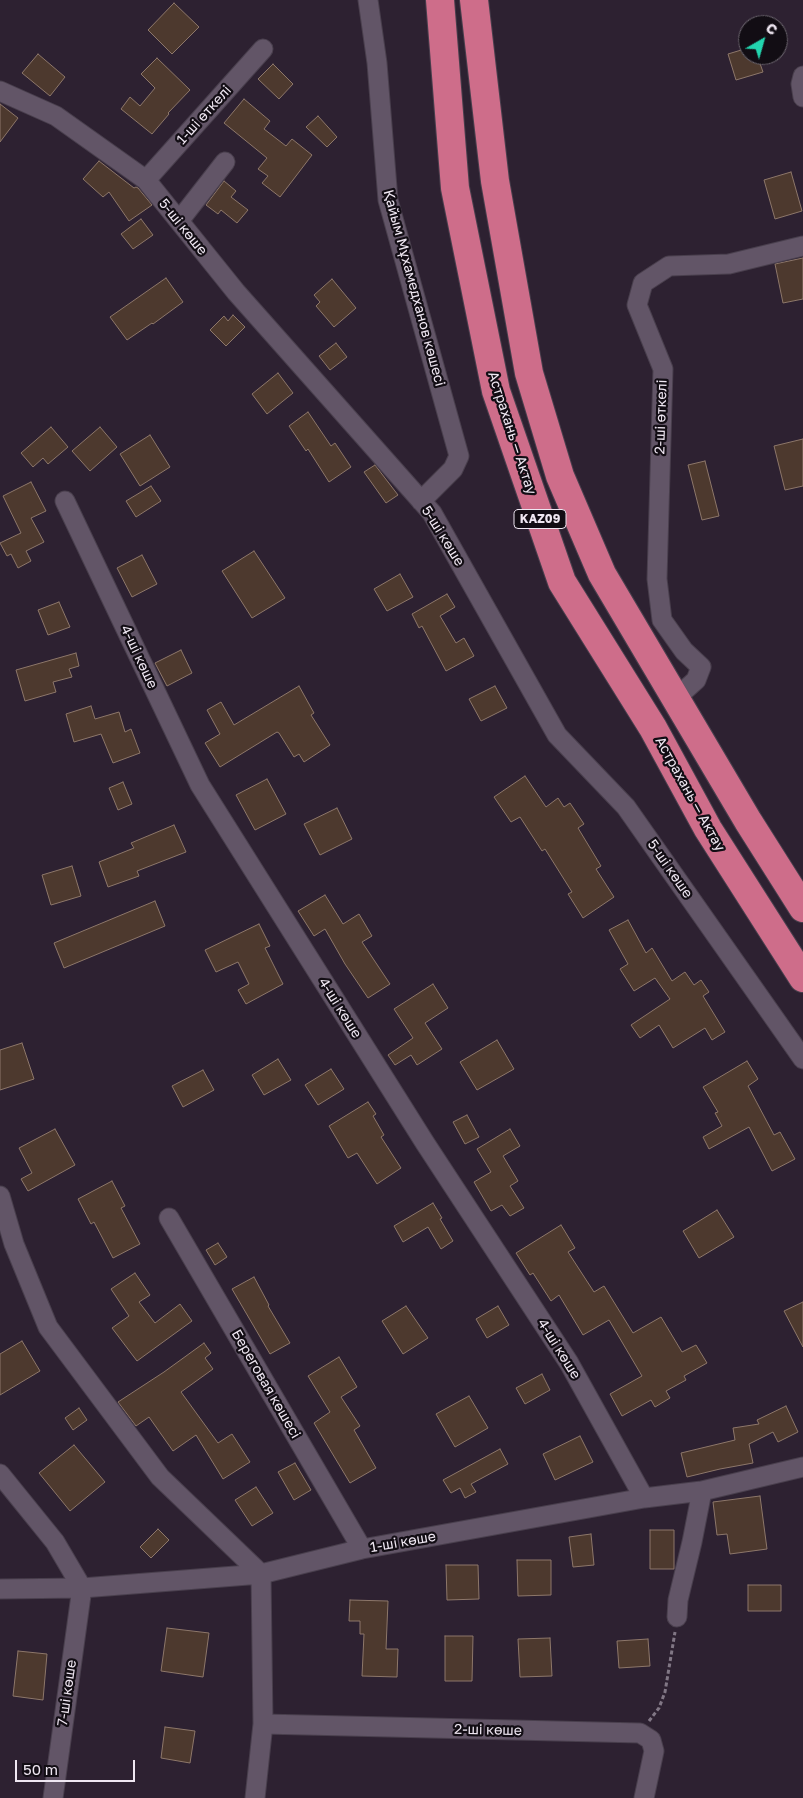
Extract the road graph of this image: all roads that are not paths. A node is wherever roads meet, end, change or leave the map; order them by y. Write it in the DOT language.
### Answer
graph roads {
  1 [pos="368,0"];
  2 [pos="440,0"];
  3 [pos="474,0"];
  4 [pos="263,50"];
  5 [pos="803,76"];
  6 [pos="0,92"];
  7 [pos="803,97"];
  8 [pos="225,162"];
  9 [pos="146,180"];
  10 [pos="179,221"];
  11 [pos="803,246"];
  12 [pos="65,501"];
  13 [pos="421,501"];
  14 [pos="675,698"];
  15 [pos="803,908"];
  16 [pos="803,978"];
  17 [pos="803,1059"];
  18 [pos="0,1196"];
  19 [pos="169,1218"];
  20 [pos="803,1467"];
  21 [pos="0,1474"];
  22 [pos="702,1491"];
  23 [pos="644,1498"];
  24 [pos="362,1550"];
  25 [pos="261,1574"];
  26 [pos="82,1588"];
  27 [pos="0,1589"];
  28 [pos="677,1617"];
  29 [pos="263,1724"];
  30 [pos="53,1798"];
  31 [pos="256,1798"];
  32 [pos="644,1798"];
  1 -- 13 [label="street, Қайым Мұхамедханов көшесi"];
  2 -- 16 [label="highway, Астрахань — Актау / KAZ09"];
  3 -- 14 [label="highway, KAZ09"];
  4 -- 9 [label="street, 1-ші өткелі"];
  5 -- 7 [label="street"];
  6 -- 9 [label="street, 5-шi көше"];
  8 -- 10 [label="street"];
  9 -- 10 [label="street, 5-шi көше"];
  10 -- 13 [label="street, 5-шi көше"];
  11 -- 14 [label="street, 2-ші өткелі"];
  12 -- 23 [label="street, 4-шi көше"];
  13 -- 17 [label="street, 5-шi көше"];
  14 -- 15 [label="highway, KAZ09"];
  18 -- 25 [label="street"];
  19 -- 24 [label="street, Береговая көшесі"];
  20 -- 22 [label="street, 1-ші көше"];
  21 -- 26 [label="street"];
  22 -- 23 [label="street, 1-ші көше"];
  22 -- 28 [label="street"];
  23 -- 24 [label="street, 1-ші көше"];
  24 -- 25 [label="street, 1-ші көше"];
  25 -- 26 [label="street, 1-ші көше"];
  25 -- 29 [label="street"];
  26 -- 27 [label="street, 1-ші көше"];
  26 -- 30 [label="street, 7-шi көше"];
  29 -- 31 [label="street"];
  29 -- 32 [label="street, 2-ші көше"];
}
